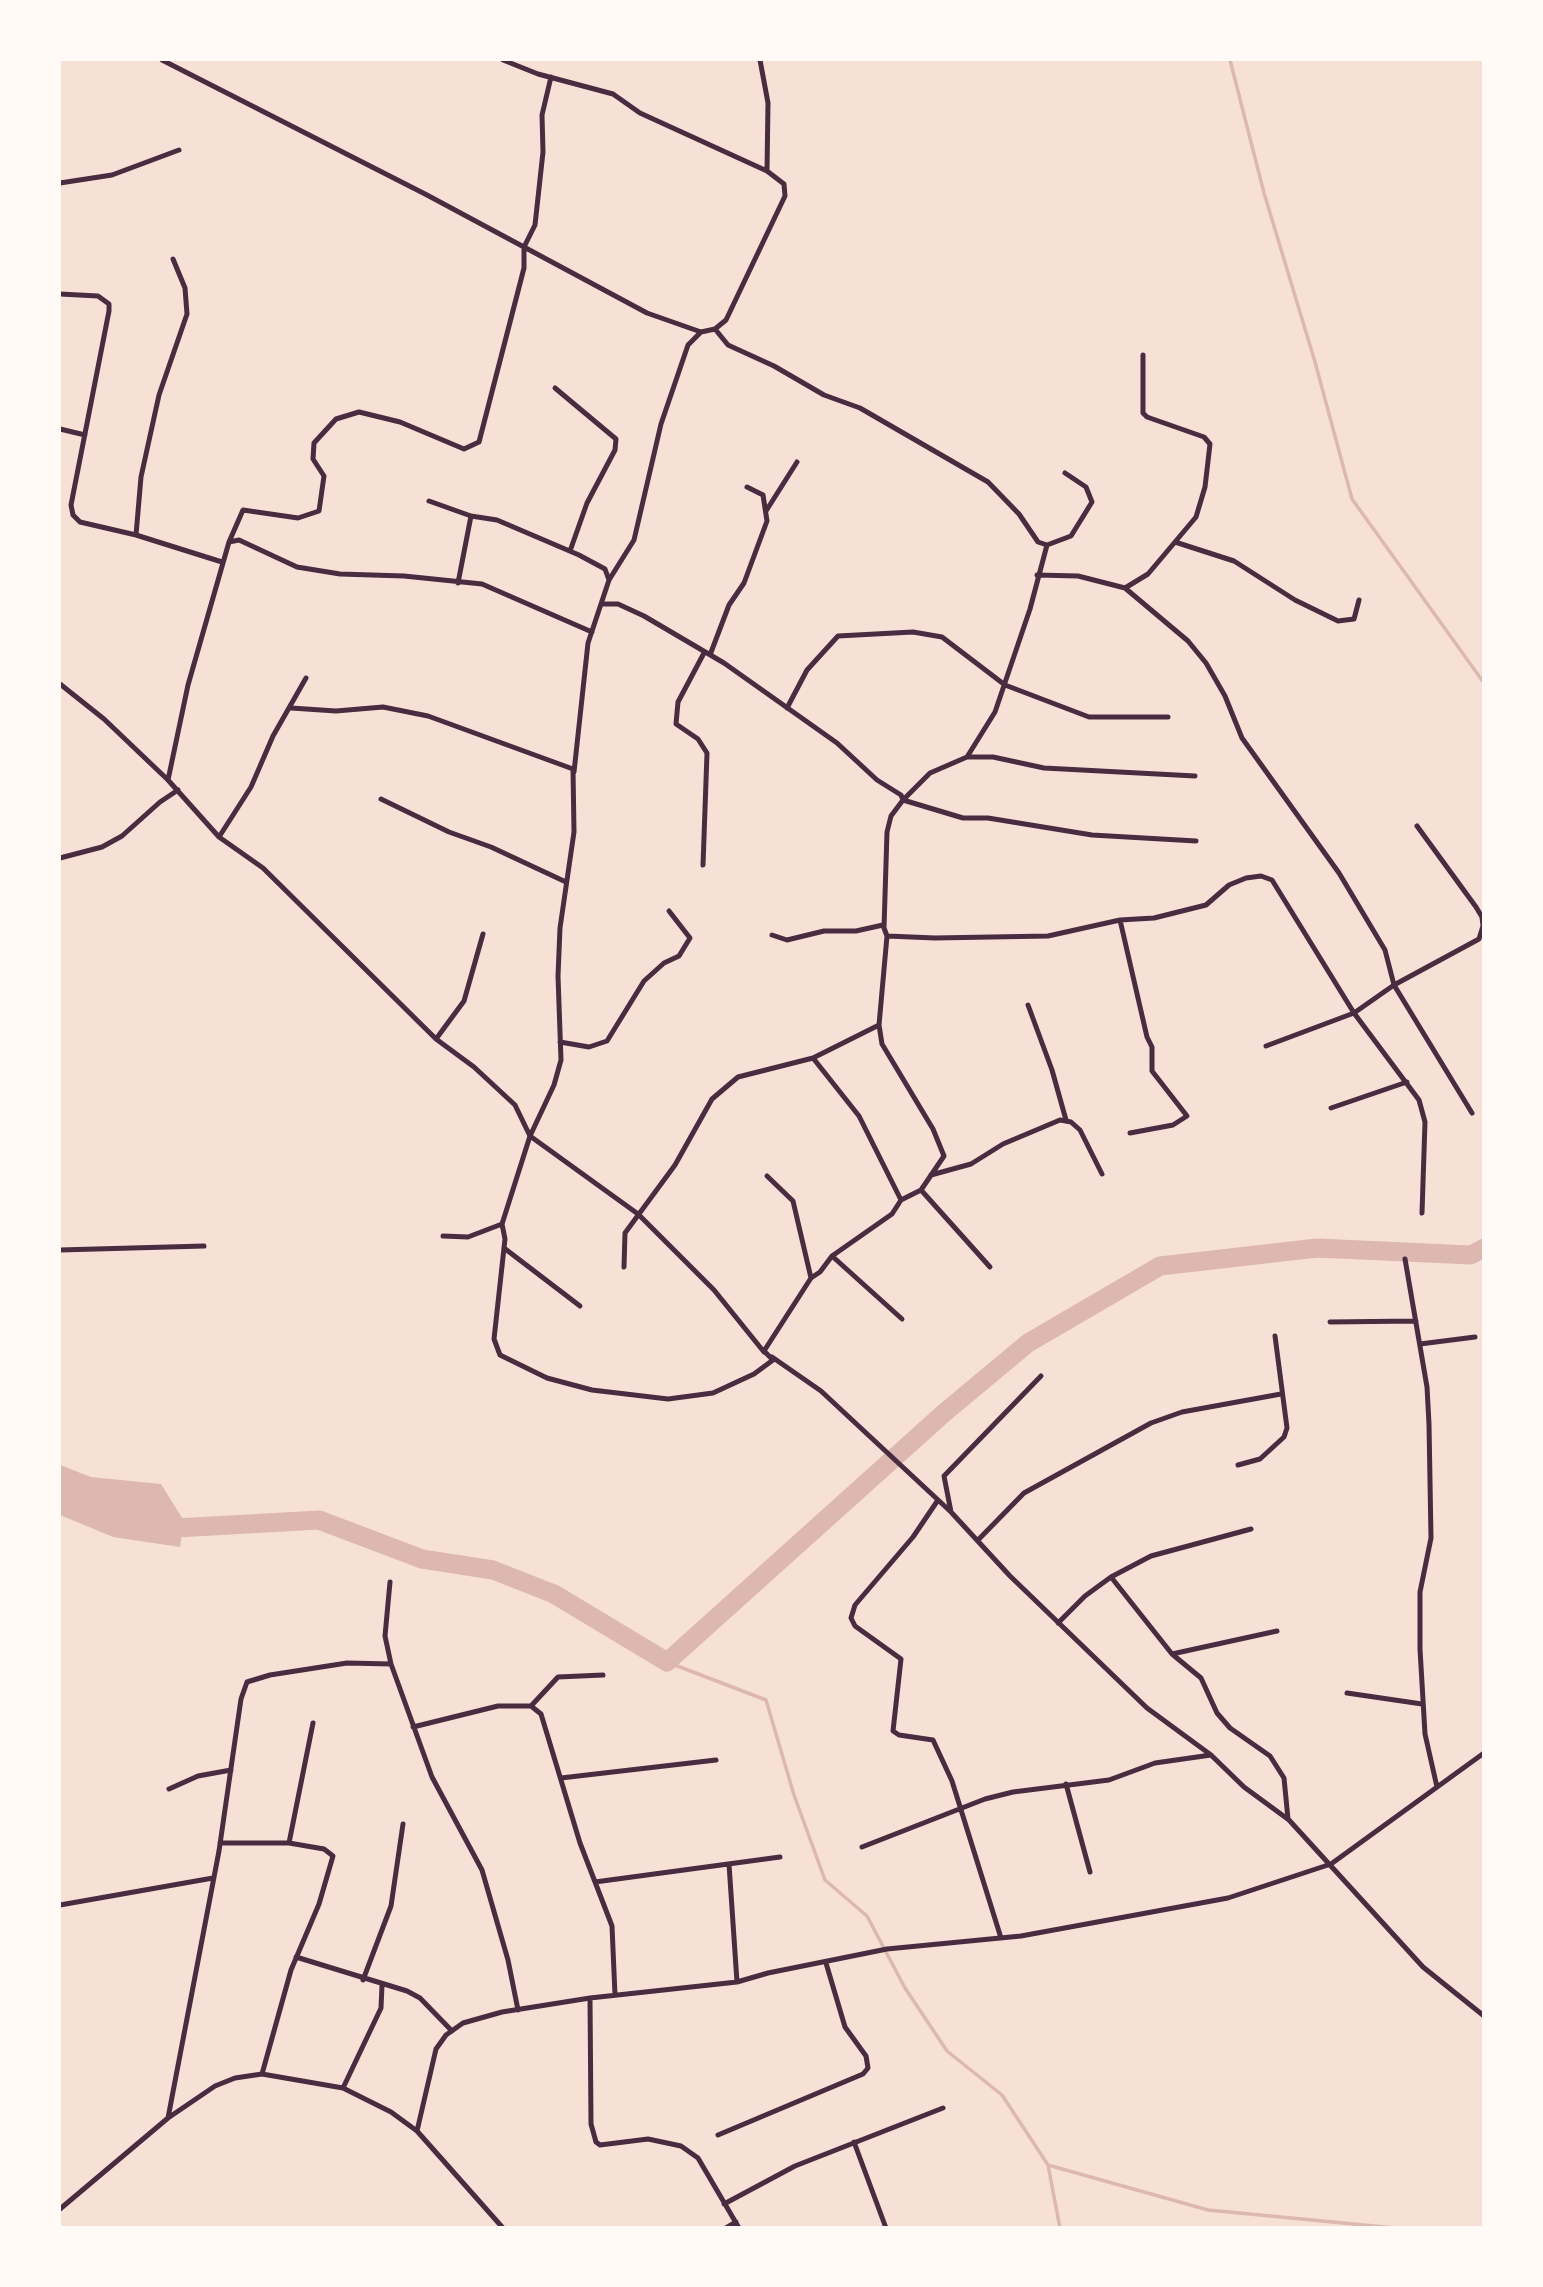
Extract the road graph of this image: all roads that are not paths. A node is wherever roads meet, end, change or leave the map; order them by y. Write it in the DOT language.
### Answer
graph roads {
  1 [pos="162,60"];
  2 [pos="503,60"];
  3 [pos="760,60"];
  4 [pos="551,77"];
  5 [pos="179,150"];
  6 [pos="767,171"];
  7 [pos="60,183"];
  8 [pos="524,247"];
  9 [pos="173,259"];
  10 [pos="60,294"];
  11 [pos="715,329"];
  12 [pos="701,332"];
  13 [pos="1143,355"];
  14 [pos="555,388"];
  15 [pos="60,429"];
  16 [pos="85,435"];
  17 [pos="797,463"];
  18 [pos="1065,473"];
  19 [pos="747,487"];
  20 [pos="429,501"];
  21 [pos="766,511"];
  22 [pos="471,516"];
  23 [pos="136,535"];
  24 [pos="229,542"];
  25 [pos="1175,542"];
  26 [pos="1047,545"];
  27 [pos="570,551"];
  28 [pos="222,562"];
  29 [pos="1037,575"];
  30 [pos="609,580"];
  31 [pos="458,583"];
  32 [pos="1125,588"];
  33 [pos="1359,600"];
  34 [pos="601,604"];
  35 [pos="592,632"];
  36 [pos="707,654"];
  37 [pos="306,678"];
  38 [pos="60,684"];
  39 [pos="1005,685"];
  40 [pos="290,708"];
  41 [pos="787,708"];
  42 [pos="1168,717"];
  43 [pos="967,757"];
  44 [pos="1195,776"];
  45 [pos="168,780"];
  46 [pos="572,789"];
  47 [pos="178,790"];
  48 [pos="381,799"];
  49 [pos="903,800"];
  50 [pos="1417,826"];
  51 [pos="219,838"];
  52 [pos="1196,841"];
  53 [pos="60,858"];
  54 [pos="703,865"];
  55 [pos="566,882"];
  56 [pos="669,911"];
  57 [pos="1120,920"];
  58 [pos="884,928"];
  59 [pos="483,934"];
  60 [pos="772,935"];
  61 [pos="887,936"];
  62 [pos="1479,939"];
  63 [pos="1483,946"];
  64 [pos="1394,985"];
  65 [pos="1028,1005"];
  66 [pos="1354,1013"];
  67 [pos="880,1025"];
  68 [pos="436,1039"];
  69 [pos="560,1042"];
  70 [pos="1266,1046"];
  71 [pos="813,1058"];
  72 [pos="1407,1082"];
  73 [pos="1331,1108"];
  74 [pos="1472,1113"];
  75 [pos="1066,1120"];
  76 [pos="1130,1133"];
  77 [pos="530,1136"];
  78 [pos="1102,1174"];
  79 [pos="767,1175"];
  80 [pos="929,1175"];
  81 [pos="921,1190"];
  82 [pos="901,1200"];
  83 [pos="1422,1213"];
  84 [pos="638,1214"];
  85 [pos="502,1224"];
  86 [pos="443,1236"];
  87 [pos="204,1246"];
  88 [pos="504,1248"];
  89 [pos="60,1250"];
  90 [pos="832,1256"];
  91 [pos="1405,1259"];
  92 [pos="624,1267"];
  93 [pos="990,1267"];
  94 [pos="811,1278"];
  95 [pos="580,1306"];
  96 [pos="902,1319"];
  97 [pos="1416,1321"];
  98 [pos="1330,1322"];
  99 [pos="1275,1336"];
  100 [pos="1475,1337"];
  101 [pos="1420,1344"];
  102 [pos="764,1352"];
  103 [pos="1041,1376"];
  104 [pos="1281,1394"];
  105 [pos="1238,1465"];
  106 [pos="938,1500"];
  107 [pos="951,1512"];
  108 [pos="1251,1530"];
  109 [pos="978,1540"];
  110 [pos="1111,1577"];
  111 [pos="390,1582"];
  112 [pos="1058,1623"];
  113 [pos="1277,1631"];
  114 [pos="1172,1654"];
  115 [pos="391,1664"];
  116 [pos="603,1675"];
  117 [pos="1347,1693"];
  118 [pos="1422,1704"];
  119 [pos="531,1706"];
  120 [pos="313,1723"];
  121 [pos="412,1727"];
  122 [pos="1483,1754"];
  123 [pos="1211,1755"];
  124 [pos="716,1760"];
  125 [pos="231,1770"];
  126 [pos="561,1778"];
  127 [pos="1066,1784"];
  128 [pos="1437,1787"];
  129 [pos="169,1789"];
  130 [pos="960,1808"];
  131 [pos="1289,1820"];
  132 [pos="403,1824"];
  133 [pos="220,1843"];
  134 [pos="289,1843"];
  135 [pos="862,1847"];
  136 [pos="780,1857"];
  137 [pos="729,1864"];
  138 [pos="1331,1864"];
  139 [pos="1090,1872"];
  140 [pos="213,1878"];
  141 [pos="595,1882"];
  142 [pos="60,1905"];
  143 [pos="1001,1938"];
  144 [pos="296,1957"];
  145 [pos="826,1963"];
  146 [pos="363,1980"];
  147 [pos="737,1982"];
  148 [pos="382,1985"];
  149 [pos="615,1995"];
  150 [pos="590,1998"];
  151 [pos="518,2010"];
  152 [pos="1483,2016"];
  153 [pos="452,2031"];
  154 [pos="262,2074"];
  155 [pos="343,2088"];
  156 [pos="943,2108"];
  157 [pos="168,2119"];
  158 [pos="417,2131"];
  159 [pos="718,2135"];
  160 [pos="854,2142"];
  161 [pos="60,2199"];
  162 [pos="724,2204"];
  163 [pos="62,2207"];
  164 [pos="738,2225"];
  165 [pos="502,2228"];
  166 [pos="726,2228"];
  167 [pos="886,2228"];
  1 -- 8 [label="street"];
  2 -- 4 [label="street"];
  3 -- 6 [label="street"];
  4 -- 6 [label="street"];
  4 -- 8 [label="street"];
  5 -- 7 [label="street"];
  6 -- 11 [label="street"];
  8 -- 12 [label="street"];
  8 -- 24 [label="street"];
  9 -- 23 [label="street"];
  10 -- 16 [label="street"];
  11 -- 12 [label="street"];
  11 -- 26 [label="street"];
  12 -- 30 [label="street"];
  13 -- 25 [label="street"];
  14 -- 27 [label="street"];
  15 -- 16 [label="street"];
  16 -- 23 [label="street"];
  17 -- 21 [label="street"];
  18 -- 26 [label="street"];
  19 -- 21 [label="street"];
  20 -- 22 [label="street"];
  21 -- 36 [label="street"];
  22 -- 27 [label="street"];
  22 -- 31 [label="street"];
  23 -- 28 [label="street"];
  24 -- 28 [label="street"];
  24 -- 31 [label="street"];
  25 -- 32 [label="street"];
  25 -- 33 [label="street"];
  26 -- 29 [label="street"];
  27 -- 30 [label="street"];
  28 -- 45 [label="street"];
  29 -- 32 [label="street"];
  29 -- 39 [label="street"];
  30 -- 34 [label="street"];
  31 -- 35 [label="street"];
  32 -- 64 [label="street"];
  34 -- 35 [label="street"];
  34 -- 36 [label="street"];
  35 -- 46 [label="street"];
  36 -- 41 [label="street"];
  36 -- 54 [label="street"];
  37 -- 40 [label="street"];
  38 -- 45 [label="street"];
  39 -- 41 [label="street"];
  39 -- 42 [label="street"];
  39 -- 43 [label="street"];
  40 -- 46 [label="street"];
  40 -- 51 [label="street"];
  41 -- 49 [label="street"];
  43 -- 44 [label="street"];
  43 -- 49 [label="street"];
  45 -- 47 [label="street"];
  46 -- 55 [label="street"];
  47 -- 51 [label="street"];
  47 -- 53 [label="street"];
  48 -- 55 [label="street"];
  49 -- 52 [label="street"];
  49 -- 58 [label="street"];
  50 -- 62 [label="street"];
  51 -- 68 [label="street"];
  55 -- 69 [label="street"];
  56 -- 69 [label="street"];
  57 -- 61 [label="street"];
  57 -- 66 [label="street"];
  57 -- 76 [label="street"];
  58 -- 60 [label="street"];
  58 -- 61 [label="street"];
  59 -- 68 [label="street"];
  61 -- 67 [label="street"];
  62 -- 63 [label="street"];
  62 -- 64 [label="street"];
  64 -- 66 [label="street"];
  64 -- 74 [label="street"];
  65 -- 75 [label="street"];
  66 -- 70 [label="street"];
  66 -- 72 [label="street"];
  67 -- 71 [label="street"];
  67 -- 80 [label="street"];
  68 -- 77 [label="street"];
  69 -- 77 [label="street"];
  71 -- 82 [label="street"];
  71 -- 84 [label="street"];
  72 -- 73 [label="street"];
  72 -- 83 [label="street"];
  75 -- 78 [label="street"];
  75 -- 80 [label="street"];
  77 -- 84 [label="street"];
  77 -- 85 [label="street"];
  79 -- 94 [label="street"];
  80 -- 81 [label="street"];
  81 -- 82 [label="street"];
  81 -- 93 [label="street"];
  82 -- 90 [label="street"];
  84 -- 92 [label="street"];
  84 -- 102 [label="street"];
  85 -- 86 [label="street"];
  85 -- 88 [label="street"];
  87 -- 89 [label="street"];
  88 -- 95 [label="street"];
  88 -- 102 [label="street"];
  90 -- 94 [label="street"];
  90 -- 96 [label="street"];
  91 -- 97 [label="street"];
  94 -- 102 [label="street"];
  97 -- 98 [label="street"];
  97 -- 101 [label="street"];
  99 -- 104 [label="street"];
  100 -- 101 [label="street"];
  101 -- 118 [label="street"];
  102 -- 106 [label="street"];
  103 -- 107 [label="street"];
  104 -- 105 [label="street"];
  104 -- 109 [label="street"];
  106 -- 107 [label="street"];
  106 -- 130 [label="street"];
  107 -- 109 [label="street"];
  108 -- 110 [label="street"];
  109 -- 112 [label="street"];
  110 -- 112 [label="street"];
  110 -- 114 [label="street"];
  111 -- 115 [label="street"];
  112 -- 123 [label="street"];
  113 -- 114 [label="street"];
  114 -- 131 [label="street"];
  115 -- 121 [label="street"];
  115 -- 125 [label="street"];
  116 -- 119 [label="street"];
  117 -- 118 [label="street"];
  118 -- 128 [label="street"];
  119 -- 121 [label="street"];
  119 -- 126 [label="street"];
  120 -- 134 [label="street"];
  121 -- 151 [label="street"];
  122 -- 128 [label="street"];
  123 -- 127 [label="street"];
  123 -- 131 [label="street"];
  124 -- 126 [label="street"];
  125 -- 129 [label="street"];
  125 -- 133 [label="street"];
  126 -- 141 [label="street"];
  127 -- 130 [label="street"];
  127 -- 139 [label="street"];
  128 -- 138 [label="street"];
  130 -- 135 [label="street"];
  130 -- 143 [label="street"];
  131 -- 138 [label="street"];
  132 -- 146 [label="street"];
  133 -- 134 [label="street"];
  133 -- 140 [label="street"];
  134 -- 144 [label="street"];
  136 -- 137 [label="street"];
  137 -- 141 [label="street"];
  137 -- 147 [label="street"];
  138 -- 143 [label="street"];
  138 -- 152 [label="street"];
  140 -- 142 [label="street"];
  140 -- 157 [label="street"];
  141 -- 149 [label="street"];
  143 -- 145 [label="street"];
  144 -- 146 [label="street"];
  144 -- 154 [label="street"];
  145 -- 147 [label="street"];
  145 -- 159 [label="street"];
  146 -- 148 [label="street"];
  147 -- 149 [label="street"];
  148 -- 153 [label="street"];
  148 -- 155 [label="street"];
  149 -- 150 [label="street"];
  150 -- 151 [label="street"];
  150 -- 162 [label="street"];
  151 -- 153 [label="street"];
  153 -- 158 [label="street"];
  154 -- 155 [label="street"];
  154 -- 157 [label="street"];
  155 -- 158 [label="street"];
  156 -- 160 [label="street"];
  157 -- 163 [label="street"];
  158 -- 165 [label="street"];
  160 -- 162 [label="street"];
  160 -- 167 [label="street"];
  161 -- 163 [label="street"];
  162 -- 164 [label="street"];
  164 -- 166 [label="street"];
}
